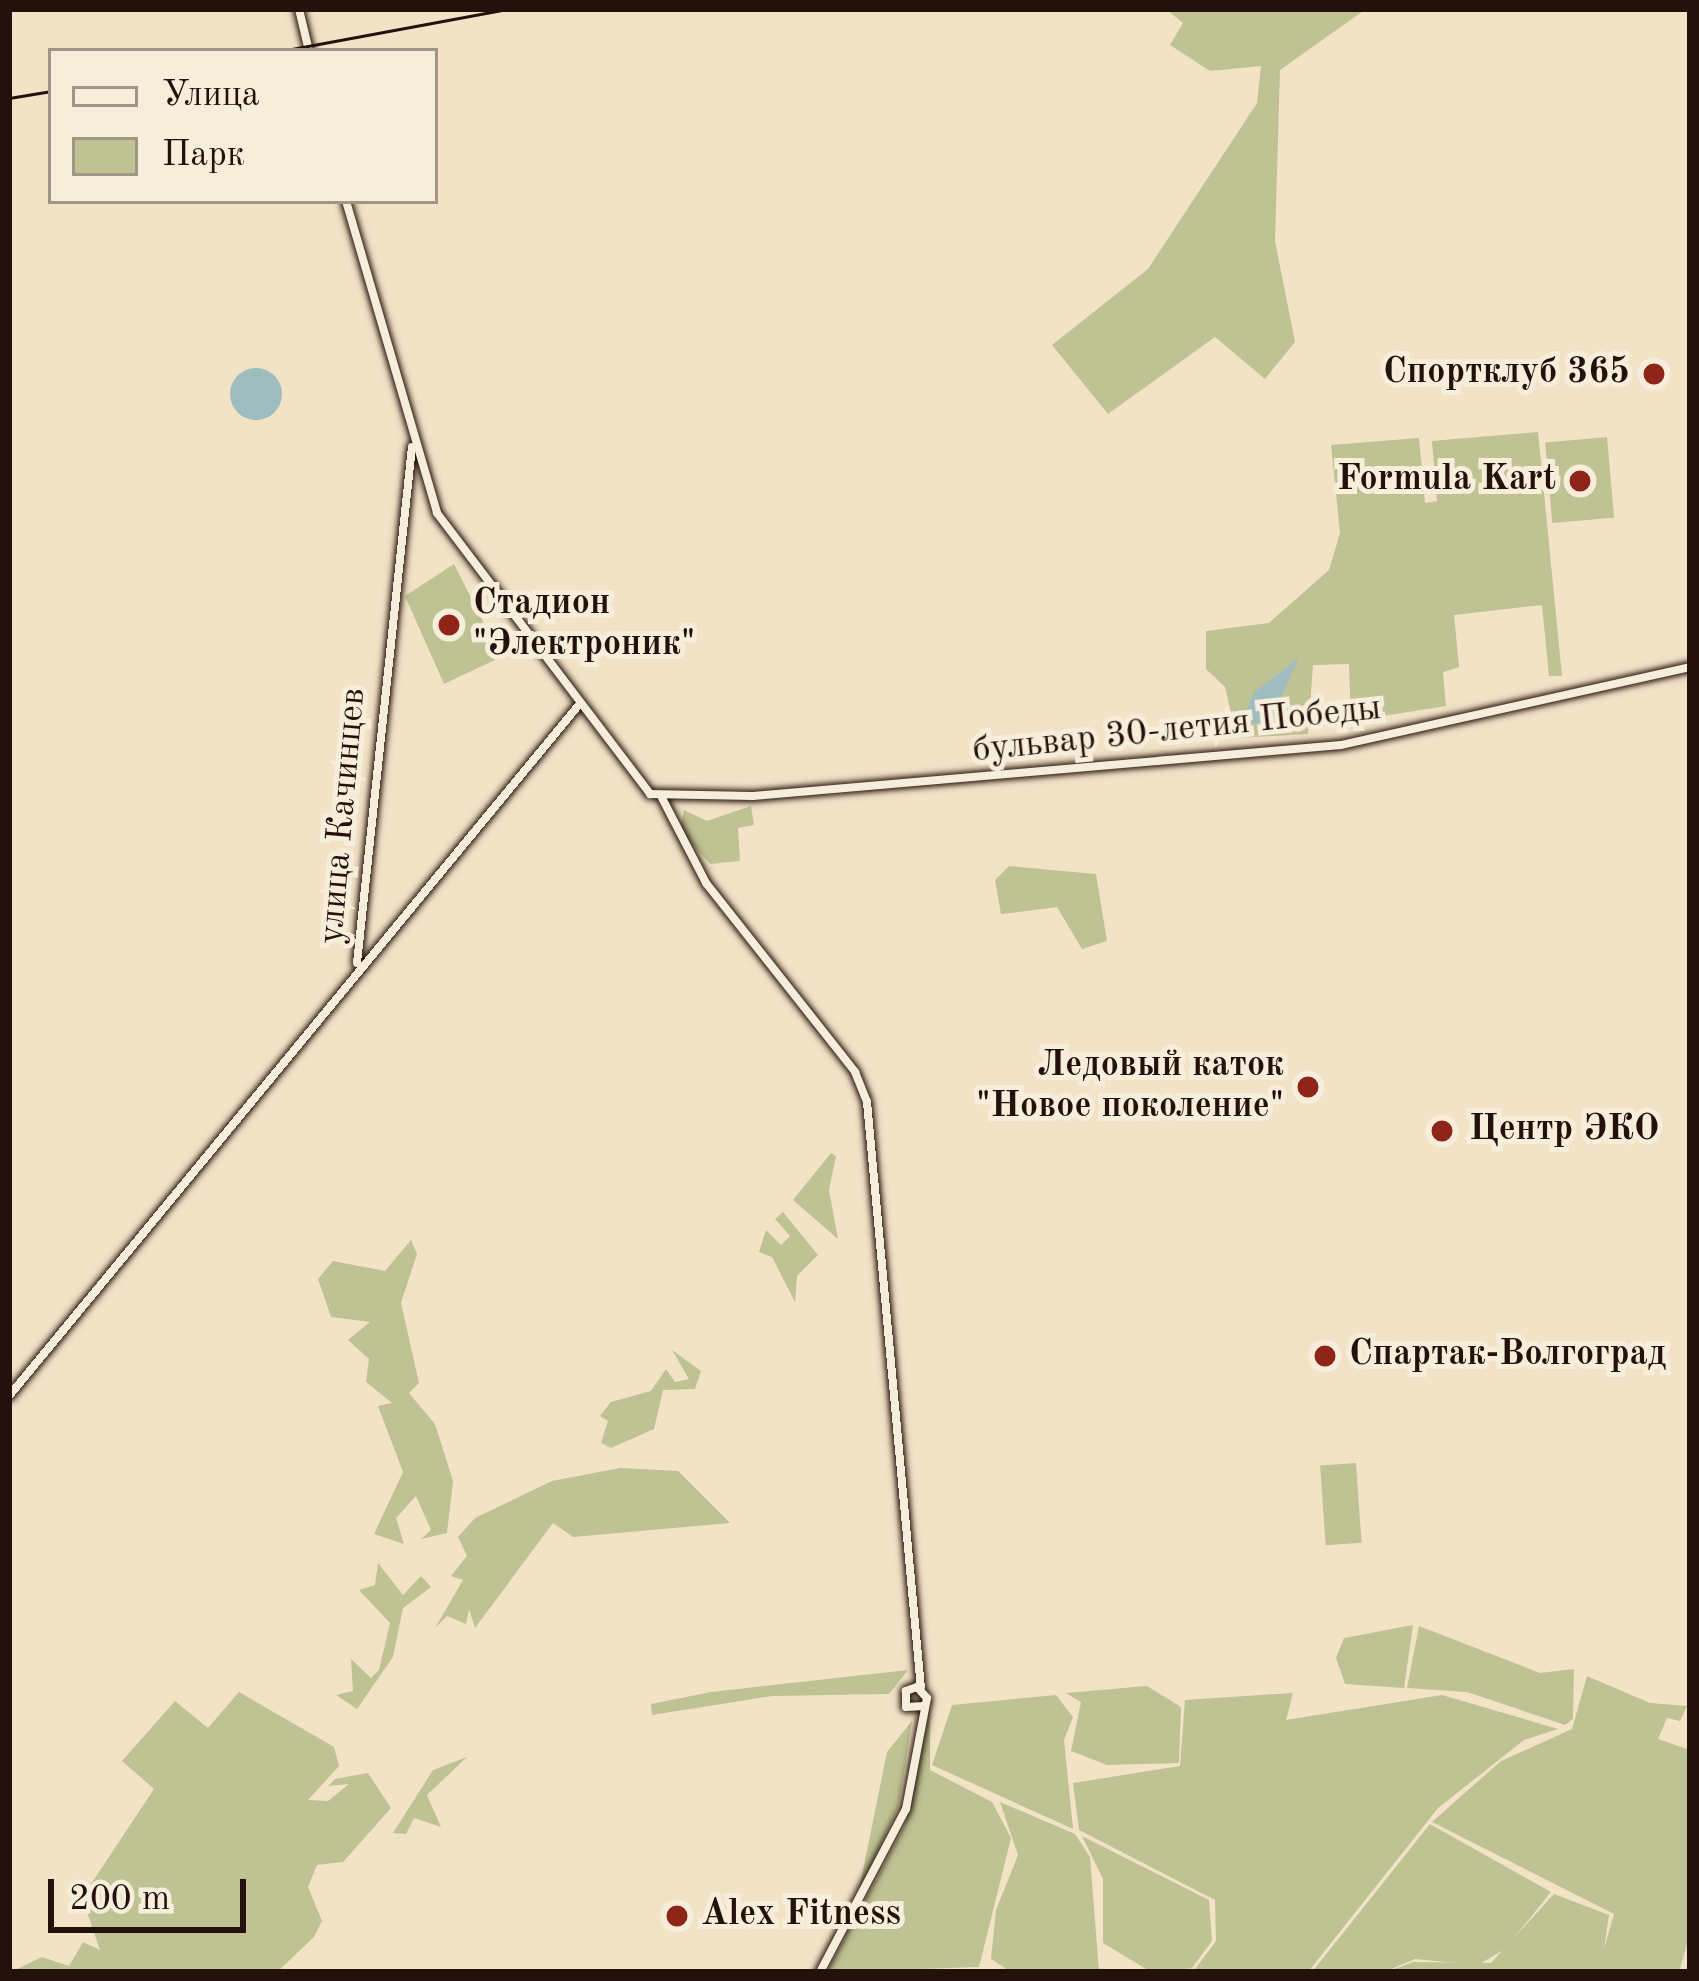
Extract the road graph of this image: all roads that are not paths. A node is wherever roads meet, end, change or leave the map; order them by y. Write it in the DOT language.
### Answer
graph roads {
  1 [pos="299,9"];
  2 [pos="308,48"];
  3 [pos="347,204"];
  4 [pos="413,440"];
  5 [pos="1690,667"];
  6 [pos="578,706"];
  7 [pos="662,798"];
  8 [pos="357,965"];
  9 [pos="9,1396"];
  10 [pos="914,1664"];
  11 [pos="921,1688"];
  12 [pos="906,1691"];
  13 [pos="924,1706"];
  14 [pos="909,1708"];
  15 [pos="917,1736"];
  16 [pos="820,1972"];
  1 -- 2 [label="main road"];
  3 -- 4 [label="main road, улица Качинцев"];
  4 -- 6 [label="main road"];
  4 -- 8 [label="main road, улица Качинцев"];
  5 -- 7 [label="main road, бульвар 30-летия Победы"];
  6 -- 7 [label="main road"];
  6 -- 8 [label="main road"];
  7 -- 10 [label="main road"];
  8 -- 9 [label="main road, улица Качинцев"];
  10 -- 11 [label="main road"];
  10 -- 12 [label="main road"];
  11 -- 12 [label="main road"];
  11 -- 13 [label="main road"];
  12 -- 14 [label="main road"];
  13 -- 14 [label="main road"];
  13 -- 15 [label="main road"];
  14 -- 15 [label="main road"];
  15 -- 16 [label="main road"];
}
